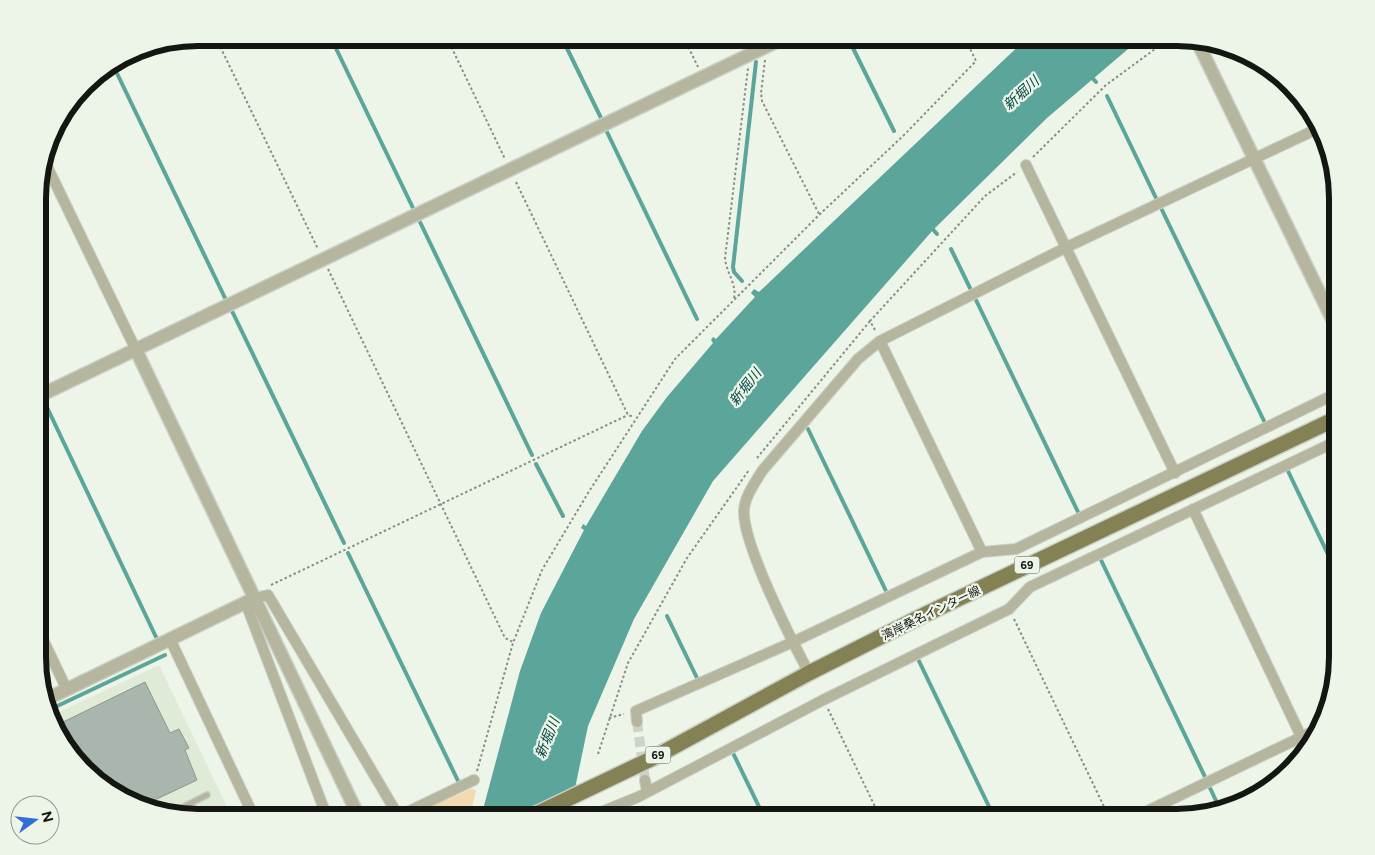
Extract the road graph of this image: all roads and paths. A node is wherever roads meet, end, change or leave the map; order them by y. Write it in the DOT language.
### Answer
graph roads {
  1 [pos="220,46"];
  2 [pos="451,46"];
  3 [pos="688,46"];
  4 [pos="766,46"];
  5 [pos="968,46"];
  6 [pos="1159,46"];
  7 [pos="1201,48"];
  8 [pos="750,54"];
  9 [pos="703,76"];
  10 [pos="1313,131"];
  11 [pos="1254,159"];
  12 [pos="1026,165"];
  13 [pos="49,170"];
  14 [pos="510,170"];
  15 [pos="819,215"];
  16 [pos="1067,247"];
  17 [pos="324,259"];
  18 [pos="734,300"];
  19 [pos="1328,311"];
  20 [pos="870,320"];
  21 [pos="880,341"];
  22 [pos="136,350"];
  23 [pos="46,393"];
  24 [pos="1328,397"];
  25 [pos="628,415"];
  26 [pos="635,418"];
  27 [pos="1328,422"];
  28 [pos="1328,445"];
  29 [pos="1175,473"];
  30 [pos="441,505"];
  31 [pos="1193,509"];
  32 [pos="982,552"];
  33 [pos="255,598"];
  34 [pos="1009,609"];
  35 [pos="170,639"];
  36 [pos="793,642"];
  37 [pos="513,643"];
  38 [pos="46,646"];
  39 [pos="809,673"];
  40 [pos="67,690"];
  41 [pos="51,697"];
  42 [pos="823,700"];
  43 [pos="636,711"];
  44 [pos="610,718"];
  45 [pos="637,722"];
  46 [pos="1307,734"];
  47 [pos="1301,737"];
  48 [pos="1303,741"];
  49 [pos="598,754"];
  50 [pos="474,780"];
  51 [pos="645,780"];
  52 [pos="647,792"];
  53 [pos="206,795"];
  54 [pos="182,807"];
  55 [pos="876,808"];
  56 [pos="1106,808"];
  57 [pos="1154,808"];
  58 [pos="250,809"];
  59 [pos="323,809"];
  60 [pos="355,809"];
  61 [pos="393,809"];
  62 [pos="415,809"];
  63 [pos="547,809"];
  64 [pos="609,809"];
  1 -- 17 [label="path"];
  2 -- 14 [label="path"];
  3 -- 9 [label="path"];
  4 -- 8 [label="street"];
  4 -- 15 [label="path"];
  5 -- 15 [label="path"];
  6 -- 12 [label="path"];
  7 -- 11 [label="street"];
  8 -- 9 [label="street"];
  8 -- 18 [label="path"];
  9 -- 14 [label="street"];
  10 -- 11 [label="street"];
  11 -- 16 [label="street"];
  11 -- 19 [label="street"];
  12 -- 16 [label="street"];
  12 -- 20 [label="path"];
  13 -- 22 [label="street"];
  14 -- 17 [label="street"];
  14 -- 25 [label="path"];
  15 -- 18 [label="path"];
  16 -- 21 [label="street"];
  16 -- 29 [label="street"];
  17 -- 22 [label="street"];
  17 -- 30 [label="path"];
  18 -- 26 [label="path"];
  20 -- 21 [label="path"];
  20 -- 44 [label="path"];
  21 -- 32 [label="street"];
  21 -- 36 [label="street"];
  22 -- 23 [label="street"];
  22 -- 33 [label="street"];
  24 -- 29 [label="street"];
  25 -- 26 [label="path"];
  25 -- 30 [label="path"];
  26 -- 37 [label="path"];
  27 -- 39 [label="main road, 湾岸桑名インター線 / 69"];
  28 -- 31 [label="street"];
  29 -- 32 [label="street"];
  30 -- 33 [label="path"];
  30 -- 37 [label="path"];
  31 -- 34 [label="street"];
  31 -- 47 [label="street"];
  32 -- 36 [label="street"];
  33 -- 35 [label="street"];
  33 -- 59 [label="street"];
  33 -- 60 [label="street"];
  33 -- 61 [label="street"];
  34 -- 42 [label="street"];
  34 -- 56 [label="path"];
  35 -- 40 [label="street"];
  35 -- 58 [label="street"];
  36 -- 39 [label="street"];
  36 -- 43 [label="street"];
  37 -- 50 [label="path"];
  38 -- 40 [label="street"];
  39 -- 63 [label="main road, 湾岸桑名インター線 / 69"];
  40 -- 41 [label="street"];
  42 -- 52 [label="street"];
  42 -- 55 [label="path"];
  43 -- 44 [label="path"];
  43 -- 45 [label="street"];
  44 -- 49 [label="path"];
  46 -- 47 [label="street"];
  47 -- 48 [label="street"];
  47 -- 57 [label="street"];
  50 -- 62 [label="street"];
  51 -- 52 [label="street"];
  52 -- 64 [label="street"];
  53 -- 54 [label="lane"];
}
